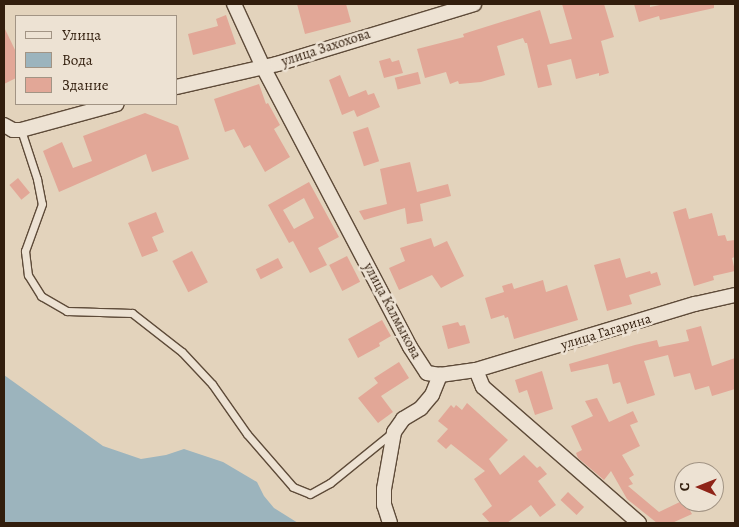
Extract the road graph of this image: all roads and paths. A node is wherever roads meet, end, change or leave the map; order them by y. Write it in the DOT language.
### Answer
graph roads {
  1 [pos="234,4"];
  2 [pos="474,4"];
  3 [pos="263,67"];
  4 [pos="178,87"];
  5 [pos="112,105"];
  6 [pos="5,126"];
  7 [pos="21,130"];
  8 [pos="735,295"];
  9 [pos="476,370"];
  10 [pos="440,375"];
  11 [pos="394,432"];
  12 [pos="390,523"];
  13 [pos="639,523"];
  1 -- 3 [label="street, улица Калмыкова"];
  2 -- 3 [label="street, улица Захохова"];
  3 -- 4 [label="street, улица Захохова"];
  3 -- 10 [label="street, улица Калмыкова"];
  5 -- 7 [label="street"];
  6 -- 7 [label="street"];
  7 -- 11 [label="lane"];
  8 -- 9 [label="street, улица Гагарина"];
  9 -- 10 [label="street"];
  9 -- 13 [label="street"];
  10 -- 11 [label="street"];
  11 -- 12 [label="street"];
}
